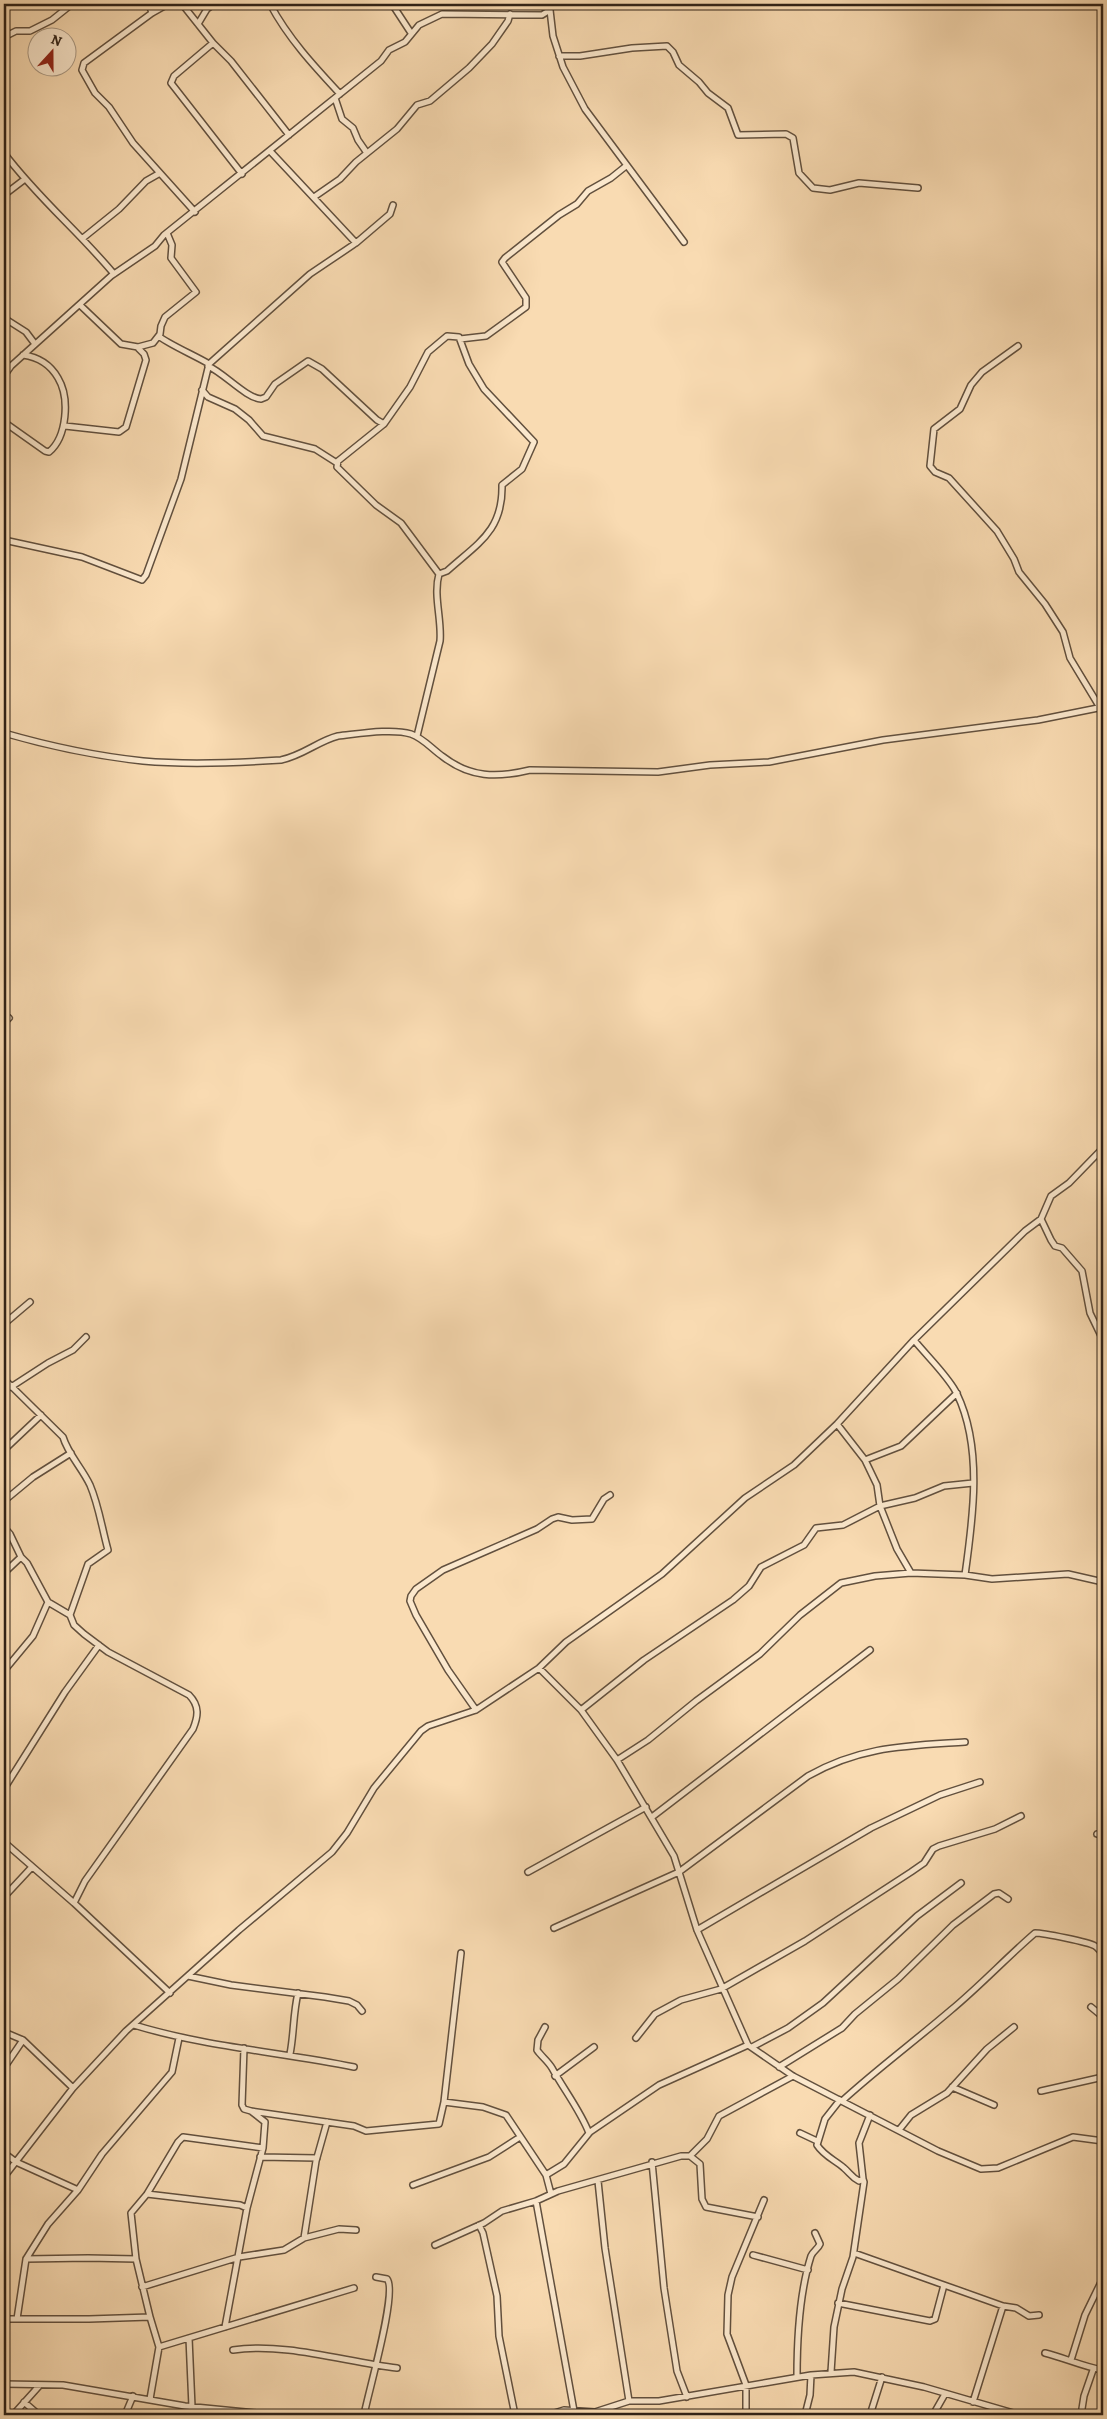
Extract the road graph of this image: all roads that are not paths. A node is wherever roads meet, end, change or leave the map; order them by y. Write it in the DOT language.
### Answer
graph roads {
  1 [pos="72,4"];
  2 [pos="149,4"];
  3 [pos="168,4"];
  4 [pos="182,4"];
  5 [pos="214,4"];
  6 [pos="278,4"];
  7 [pos="392,4"];
  8 [pos="271,6"];
  9 [pos="551,7"];
  10 [pos="152,12"];
  11 [pos="510,14"];
  12 [pos="198,24"];
  13 [pos="411,33"];
  14 [pos="4,37"];
  15 [pos="213,43"];
  16 [pos="560,56"];
  17 [pos="338,96"];
  18 [pos="289,135"];
  19 [pos="270,151"];
  20 [pos="367,152"];
  21 [pos="4,154"];
  22 [pos="626,166"];
  23 [pos="160,173"];
  24 [pos="242,174"];
  25 [pos="25,179"];
  26 [pos="918,188"];
  27 [pos="4,195"];
  28 [pos="314,197"];
  29 [pos="393,205"];
  30 [pos="195,212"];
  31 [pos="167,233"];
  32 [pos="83,238"];
  33 [pos="684,242"];
  34 [pos="356,243"];
  35 [pos="114,274"];
  36 [pos="80,305"];
  37 [pos="4,318"];
  38 [pos="159,336"];
  39 [pos="460,339"];
  40 [pos="35,344"];
  41 [pos="1018,346"];
  42 [pos="137,347"];
  43 [pos="23,355"];
  44 [pos="209,365"];
  45 [pos="4,376"];
  46 [pos="202,390"];
  47 [pos="4,422"];
  48 [pos="384,424"];
  49 [pos="65,426"];
  50 [pos="337,463"];
  51 [pos="4,540"];
  52 [pos="439,574"];
  53 [pos="1101,706"];
  54 [pos="4,733"];
  55 [pos="417,736"];
  56 [pos="9,1018"];
  57 [pos="4,1023"];
  58 [pos="1103,1148"];
  59 [pos="1041,1219"];
  60 [pos="30,1302"];
  61 [pos="4,1324"];
  62 [pos="86,1337"];
  63 [pos="914,1340"];
  64 [pos="1103,1340"];
  65 [pos="4,1379"];
  66 [pos="11,1387"];
  67 [pos="957,1393"];
  68 [pos="41,1415"];
  69 [pos="837,1424"];
  70 [pos="4,1450"];
  71 [pos="71,1453"];
  72 [pos="866,1460"];
  73 [pos="973,1483"];
  74 [pos="610,1495"];
  75 [pos="4,1501"];
  76 [pos="880,1506"];
  77 [pos="4,1527"];
  78 [pos="21,1557"];
  79 [pos="4,1573"];
  80 [pos="911,1573"];
  81 [pos="966,1575"];
  82 [pos="1103,1582"];
  83 [pos="48,1602"];
  84 [pos="70,1615"];
  85 [pos="99,1646"];
  86 [pos="870,1650"];
  87 [pos="539,1668"];
  88 [pos="4,1671"];
  89 [pos="476,1710"];
  90 [pos="581,1710"];
  91 [pos="965,1742"];
  92 [pos="617,1760"];
  93 [pos="980,1782"];
  94 [pos="4,1789"];
  95 [pos="646,1807"];
  96 [pos="1021,1816"];
  97 [pos="652,1817"];
  98 [pos="4,1842"];
  99 [pos="31,1868"];
  100 [pos="528,1872"];
  101 [pos="679,1872"];
  102 [pos="961,1883"];
  103 [pos="4,1897"];
  104 [pos="1008,1900"];
  105 [pos="74,1903"];
  106 [pos="554,1928"];
  107 [pos="697,1930"];
  108 [pos="461,1953"];
  109 [pos="1103,1955"];
  110 [pos="188,1976"];
  111 [pos="721,1989"];
  112 [pos="170,1993"];
  113 [pos="298,1993"];
  114 [pos="1091,2007"];
  115 [pos="362,2011"];
  116 [pos="1103,2017"];
  117 [pos="134,2025"];
  118 [pos="545,2026"];
  119 [pos="1014,2027"];
  120 [pos="4,2032"];
  121 [pos="179,2038"];
  122 [pos="636,2038"];
  123 [pos="23,2040"];
  124 [pos="750,2046"];
  125 [pos="594,2047"];
  126 [pos="244,2048"];
  127 [pos="290,2054"];
  128 [pos="354,2067"];
  129 [pos="779,2067"];
  130 [pos="4,2068"];
  131 [pos="555,2076"];
  132 [pos="793,2076"];
  133 [pos="1103,2077"];
  134 [pos="952,2087"];
  135 [pos="73,2088"];
  136 [pos="1041,2091"];
  137 [pos="841,2100"];
  138 [pos="444,2102"];
  139 [pos="994,2105"];
  140 [pos="251,2111"];
  141 [pos="870,2115"];
  142 [pos="327,2122"];
  143 [pos="899,2130"];
  144 [pos="589,2133"];
  145 [pos="800,2133"];
  146 [pos="520,2137"];
  147 [pos="817,2141"];
  148 [pos="1103,2141"];
  149 [pos="263,2148"];
  150 [pos="4,2153"];
  151 [pos="690,2156"];
  152 [pos="260,2157"];
  153 [pos="317,2158"];
  154 [pos="16,2162"];
  155 [pos="652,2162"];
  156 [pos="546,2175"];
  157 [pos="4,2177"];
  158 [pos="863,2179"];
  159 [pos="598,2180"];
  160 [pos="413,2185"];
  161 [pos="78,2190"];
  162 [pos="147,2194"];
  163 [pos="551,2194"];
  164 [pos="764,2200"];
  165 [pos="536,2201"];
  166 [pos="247,2208"];
  167 [pos="758,2217"];
  168 [pos="479,2225"];
  169 [pos="356,2230"];
  170 [pos="815,2232"];
  171 [pos="304,2238"];
  172 [pos="435,2245"];
  173 [pos="854,2254"];
  174 [pos="753,2255"];
  175 [pos="239,2257"];
  176 [pos="26,2259"];
  177 [pos="136,2259"];
  178 [pos="808,2270"];
  179 [pos="376,2277"];
  180 [pos="1103,2278"];
  181 [pos="944,2285"];
  182 [pos="142,2287"];
  183 [pos="354,2288"];
  184 [pos="838,2303"];
  185 [pos="1003,2306"];
  186 [pos="1039,2315"];
  187 [pos="150,2317"];
  188 [pos="4,2319"];
  189 [pos="17,2319"];
  190 [pos="225,2327"];
  191 [pos="189,2338"];
  192 [pos="159,2347"];
  193 [pos="233,2350"];
  194 [pos="1045,2353"];
  195 [pos="1071,2360"];
  196 [pos="375,2365"];
  197 [pos="397,2368"];
  198 [pos="1094,2370"];
  199 [pos="1103,2370"];
  200 [pos="831,2372"];
  201 [pos="811,2375"];
  202 [pos="797,2377"];
  203 [pos="882,2377"];
  204 [pos="4,2384"];
  205 [pos="40,2385"];
  206 [pos="746,2385"];
  207 [pos="945,2394"];
  208 [pos="133,2396"];
  209 [pos="687,2397"];
  210 [pos="150,2399"];
  211 [pos="629,2401"];
  212 [pos="24,2402"];
  213 [pos="973,2402"];
  214 [pos="192,2406"];
  215 [pos="574,2410"];
  216 [pos="13,2415"];
  217 [pos="39,2415"];
  218 [pos="125,2415"];
  219 [pos="277,2415"];
  220 [pos="364,2415"];
  221 [pos="515,2415"];
  222 [pos="548,2415"];
  223 [pos="746,2415"];
  224 [pos="805,2415"];
  225 [pos="870,2415"];
  226 [pos="933,2415"];
  227 [pos="1020,2415"];
  228 [pos="1081,2415"];
  1 -- 14 [label="street"];
  2 -- 10 [label="street"];
  3 -- 10 [label="street"];
  4 -- 12 [label="street"];
  5 -- 12 [label="street"];
  6 -- 8 [label="street"];
  7 -- 13 [label="street"];
  8 -- 17 [label="street"];
  9 -- 11 [label="street"];
  9 -- 16 [label="street"];
  10 -- 23 [label="street"];
  11 -- 13 [label="street"];
  11 -- 20 [label="street"];
  12 -- 15 [label="street"];
  13 -- 17 [label="street"];
  15 -- 18 [label="street"];
  15 -- 24 [label="street"];
  16 -- 22 [label="street"];
  16 -- 26 [label="street"];
  17 -- 18 [label="street"];
  17 -- 20 [label="street"];
  18 -- 19 [label="street"];
  19 -- 24 [label="street"];
  19 -- 28 [label="street"];
  20 -- 28 [label="street"];
  21 -- 25 [label="street"];
  22 -- 33 [label="street"];
  22 -- 39 [label="street"];
  23 -- 30 [label="street"];
  23 -- 32 [label="street"];
  24 -- 30 [label="street"];
  25 -- 27 [label="street"];
  25 -- 32 [label="street"];
  28 -- 34 [label="street"];
  29 -- 34 [label="street"];
  30 -- 31 [label="street"];
  31 -- 35 [label="street"];
  31 -- 38 [label="street"];
  32 -- 35 [label="street"];
  34 -- 44 [label="street"];
  35 -- 36 [label="street"];
  36 -- 40 [label="street"];
  36 -- 42 [label="street"];
  37 -- 40 [label="street"];
  38 -- 42 [label="street"];
  38 -- 44 [label="street"];
  39 -- 48 [label="street"];
  39 -- 52 [label="street"];
  40 -- 43 [label="street"];
  41 -- 53 [label="street"];
  42 -- 49 [label="street"];
  43 -- 45 [label="street"];
  43 -- 49 [label="street"];
  44 -- 46 [label="street"];
  44 -- 48 [label="street"];
  46 -- 50 [label="street"];
  46 -- 51 [label="street"];
  47 -- 49 [label="street"];
  48 -- 50 [label="street"];
  50 -- 52 [label="street"];
  52 -- 55 [label="street"];
  53 -- 55 [label="street"];
  54 -- 55 [label="street"];
  56 -- 57 [label="street"];
  58 -- 59 [label="street"];
  59 -- 63 [label="street"];
  59 -- 64 [label="street"];
  60 -- 61 [label="street"];
  62 -- 66 [label="street"];
  63 -- 67 [label="street"];
  63 -- 69 [label="street"];
  65 -- 66 [label="street"];
  66 -- 68 [label="street"];
  67 -- 72 [label="street"];
  67 -- 73 [label="street"];
  68 -- 70 [label="street"];
  68 -- 71 [label="street"];
  69 -- 72 [label="street"];
  69 -- 87 [label="street"];
  71 -- 75 [label="street"];
  71 -- 84 [label="street"];
  72 -- 76 [label="street"];
  73 -- 76 [label="street"];
  73 -- 81 [label="street"];
  74 -- 89 [label="street"];
  76 -- 80 [label="street"];
  76 -- 90 [label="street"];
  77 -- 78 [label="street"];
  78 -- 79 [label="street"];
  78 -- 83 [label="street"];
  80 -- 81 [label="street"];
  80 -- 92 [label="street"];
  81 -- 82 [label="street"];
  83 -- 84 [label="street"];
  83 -- 88 [label="street"];
  84 -- 85 [label="street"];
  85 -- 94 [label="street"];
  85 -- 105 [label="street"];
  86 -- 97 [label="street"];
  87 -- 89 [label="street"];
  87 -- 90 [label="street"];
  89 -- 110 [label="street"];
  90 -- 92 [label="street"];
  91 -- 101 [label="street"];
  92 -- 95 [label="street"];
  93 -- 107 [label="street"];
  95 -- 97 [label="street"];
  95 -- 100 [label="street"];
  96 -- 111 [label="street"];
  97 -- 101 [label="street"];
  98 -- 99 [label="street"];
  99 -- 103 [label="street"];
  99 -- 105 [label="street"];
  101 -- 106 [label="street"];
  101 -- 107 [label="street"];
  102 -- 124 [label="street"];
  104 -- 129 [label="street"];
  105 -- 112 [label="street"];
  107 -- 111 [label="street"];
  108 -- 138 [label="street"];
  109 -- 137 [label="street"];
  110 -- 112 [label="street"];
  110 -- 113 [label="street"];
  111 -- 122 [label="street"];
  111 -- 124 [label="street"];
  112 -- 117 [label="street"];
  113 -- 115 [label="street"];
  113 -- 127 [label="street"];
  114 -- 116 [label="street"];
  117 -- 121 [label="street"];
  117 -- 135 [label="street"];
  118 -- 131 [label="street"];
  119 -- 134 [label="street"];
  120 -- 123 [label="street"];
  121 -- 126 [label="street"];
  121 -- 161 [label="street"];
  123 -- 130 [label="street"];
  123 -- 135 [label="street"];
  124 -- 129 [label="street"];
  124 -- 144 [label="street"];
  125 -- 131 [label="street"];
  126 -- 127 [label="street"];
  126 -- 140 [label="street"];
  127 -- 128 [label="street"];
  129 -- 132 [label="street"];
  131 -- 144 [label="street"];
  132 -- 137 [label="street"];
  132 -- 151 [label="street"];
  133 -- 136 [label="street"];
  134 -- 139 [label="street"];
  134 -- 143 [label="street"];
  135 -- 154 [label="street"];
  137 -- 141 [label="street"];
  137 -- 147 [label="street"];
  138 -- 142 [label="street"];
  138 -- 146 [label="street"];
  140 -- 142 [label="street"];
  140 -- 149 [label="street"];
  141 -- 143 [label="street"];
  141 -- 158 [label="street"];
  142 -- 153 [label="street"];
  143 -- 148 [label="street"];
  144 -- 156 [label="street"];
  145 -- 147 [label="street"];
  146 -- 156 [label="street"];
  146 -- 160 [label="street"];
  147 -- 158 [label="street"];
  149 -- 152 [label="street"];
  149 -- 162 [label="street"];
  150 -- 154 [label="street"];
  151 -- 155 [label="street"];
  151 -- 167 [label="street"];
  152 -- 153 [label="street"];
  152 -- 166 [label="street"];
  153 -- 171 [label="street"];
  154 -- 157 [label="street"];
  154 -- 161 [label="street"];
  155 -- 159 [label="street"];
  155 -- 209 [label="street"];
  156 -- 163 [label="street"];
  158 -- 173 [label="street"];
  159 -- 163 [label="street"];
  159 -- 211 [label="street"];
  161 -- 176 [label="street"];
  162 -- 166 [label="street"];
  162 -- 177 [label="street"];
  163 -- 165 [label="street"];
  164 -- 167 [label="street"];
  165 -- 168 [label="street"];
  165 -- 215 [label="street"];
  166 -- 175 [label="street"];
  167 -- 206 [label="street"];
  168 -- 172 [label="street"];
  168 -- 221 [label="street"];
  169 -- 171 [label="street"];
  170 -- 178 [label="street"];
  171 -- 175 [label="street"];
  173 -- 181 [label="street"];
  173 -- 184 [label="street"];
  174 -- 178 [label="street"];
  175 -- 182 [label="street"];
  175 -- 190 [label="street"];
  176 -- 177 [label="street"];
  176 -- 189 [label="street"];
  177 -- 182 [label="street"];
  178 -- 202 [label="street"];
  179 -- 196 [label="street"];
  180 -- 195 [label="street"];
  181 -- 184 [label="street"];
  181 -- 185 [label="street"];
  182 -- 187 [label="street"];
  183 -- 190 [label="street"];
  184 -- 200 [label="street"];
  185 -- 186 [label="street"];
  185 -- 213 [label="street"];
  187 -- 189 [label="street"];
  187 -- 192 [label="street"];
  188 -- 189 [label="street"];
  190 -- 191 [label="street"];
  191 -- 192 [label="street"];
  191 -- 214 [label="street"];
  192 -- 210 [label="street"];
  193 -- 196 [label="street"];
  194 -- 195 [label="street"];
  195 -- 198 [label="street"];
  196 -- 197 [label="street"];
  196 -- 220 [label="street"];
  198 -- 199 [label="street"];
  198 -- 228 [label="street"];
  200 -- 201 [label="street"];
  200 -- 203 [label="street"];
  201 -- 202 [label="street"];
  201 -- 224 [label="street"];
  202 -- 206 [label="street"];
  203 -- 207 [label="street"];
  203 -- 225 [label="street"];
  204 -- 205 [label="street"];
  205 -- 208 [label="street"];
  205 -- 212 [label="street"];
  206 -- 209 [label="street"];
  206 -- 223 [label="street"];
  207 -- 213 [label="street"];
  207 -- 226 [label="street"];
  208 -- 210 [label="street"];
  208 -- 218 [label="street"];
  209 -- 211 [label="street"];
  210 -- 214 [label="street"];
  211 -- 215 [label="street"];
  212 -- 216 [label="street"];
  212 -- 217 [label="street"];
  213 -- 227 [label="street"];
  214 -- 219 [label="street"];
  215 -- 222 [label="street"];
}
